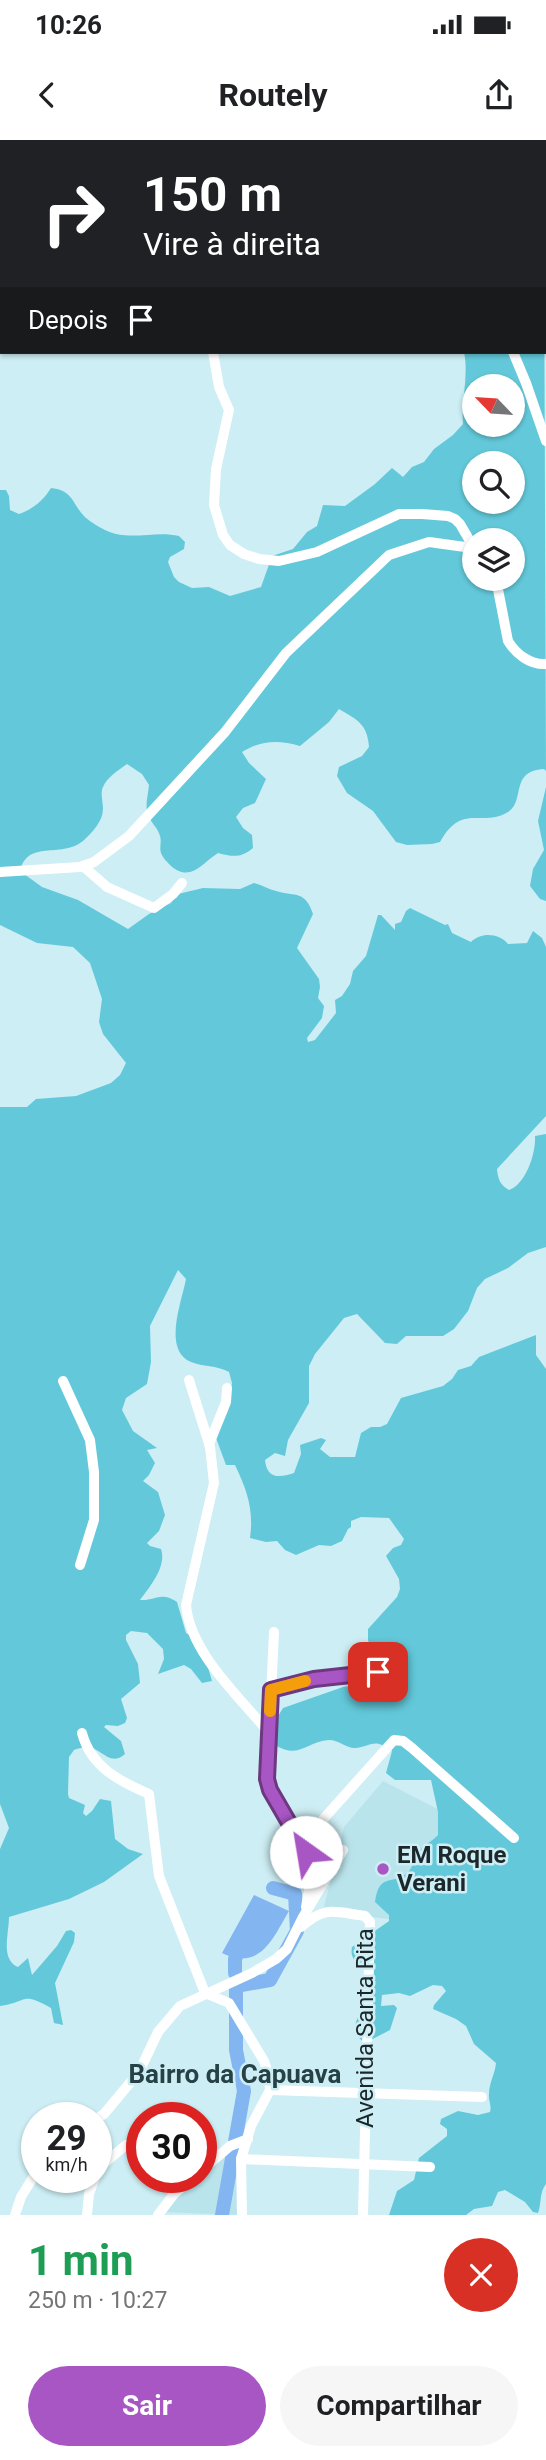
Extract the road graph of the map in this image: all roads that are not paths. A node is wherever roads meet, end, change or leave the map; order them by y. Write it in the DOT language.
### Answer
graph roads {
  1 [pos="214,354"];
  2 [pos="514,354"];
  3 [pos="546,441"];
  4 [pos="462,528"];
  5 [pos="462,547"];
  6 [pos="498,591"];
  7 [pos="546,664"];
  8 [pos="83,866"];
  9 [pos="0,872"];
  10 [pos="181,883"];
  11 [pos="189,1380"];
  12 [pos="64,1381"];
  13 [pos="228,1388"];
  14 [pos="209,1444"];
  15 [pos="80,1565"];
  16 [pos="274,1632"];
  17 [pos="378,1672"];
  18 [pos="271,1690"];
  19 [pos="82,1733"];
  20 [pos="269,1733"];
  21 [pos="514,1839"];
  22 [pos="301,1843"];
  23 [pos="343,1850"];
  24 [pos="303,1917"];
  25 [pos="297,1931"];
  26 [pos="205,1993"];
  27 [pos="270,2090"];
  28 [pos="366,2095"];
  29 [pos="482,2097"];
  30 [pos="112,2104"];
  31 [pos="247,2139"];
  32 [pos="126,2145"];
  33 [pos="112,2157"];
  34 [pos="217,2157"];
  35 [pos="241,2159"];
  36 [pos="364,2164"];
  37 [pos="429,2167"];
  38 [pos="23,2193"];
  39 [pos="89,2193"];
  40 [pos="175,2193"];
  41 [pos="15,2215"];
  42 [pos="87,2215"];
  43 [pos="158,2215"];
  44 [pos="242,2215"];
  45 [pos="363,2215"];
  1 -- 4 [label="street"];
  2 -- 3 [label="street"];
  5 -- 8 [label="street"];
  6 -- 7 [label="street"];
  8 -- 9 [label="street"];
  8 -- 10 [label="street"];
  11 -- 14 [label="street"];
  12 -- 15 [label="street"];
  13 -- 14 [label="street"];
  14 -- 20 [label="street"];
  16 -- 18 [label="street"];
  17 -- 18 [label="street"];
  18 -- 20 [label="street"];
  19 -- 26 [label="street"];
  20 -- 22 [label="street"];
  21 -- 22 [label="street"];
  22 -- 24 [label="street"];
  23 -- 24 [label="street"];
  24 -- 25 [label="street"];
  25 -- 26 [label="street"];
  25 -- 28 [label="street, Avenida Santa Rita"];
  26 -- 27 [label="street"];
  26 -- 30 [label="street"];
  27 -- 28 [label="street"];
  27 -- 31 [label="street"];
  28 -- 29 [label="street"];
  28 -- 36 [label="street, Avenida Santa Rita"];
  31 -- 34 [label="street"];
  31 -- 35 [label="street"];
  32 -- 33 [label="street"];
  35 -- 36 [label="street"];
  35 -- 44 [label="street"];
  36 -- 37 [label="street"];
  36 -- 45 [label="street, Avenida Santa Rita"];
  38 -- 41 [label="street"];
  39 -- 42 [label="street"];
  40 -- 43 [label="street"];
}
